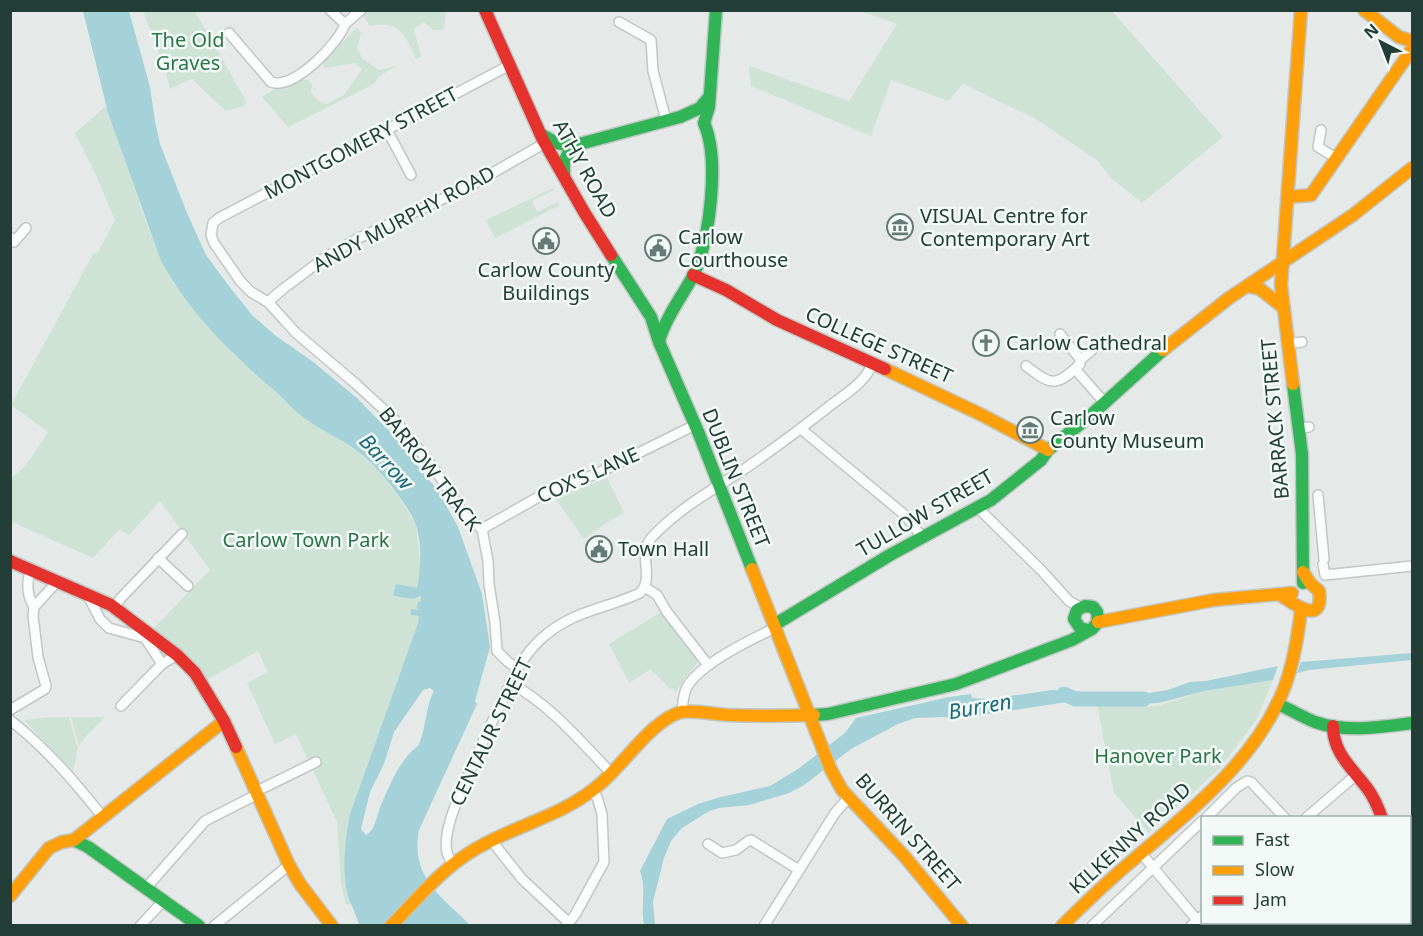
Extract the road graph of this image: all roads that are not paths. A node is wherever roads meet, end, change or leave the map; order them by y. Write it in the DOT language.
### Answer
graph roads {
  1 [pos="330,10"];
  2 [pos="361,10"];
  3 [pos="485,10"];
  4 [pos="716,10"];
  5 [pos="1301,10"];
  6 [pos="1364,10"];
  7 [pos="619,21"];
  8 [pos="345,24"];
  9 [pos="229,33"];
  10 [pos="1413,41"];
  11 [pos="1413,49"];
  12 [pos="510,65"];
  13 [pos="710,96"];
  14 [pos="680,117"];
  15 [pos="666,120"];
  16 [pos="704,123"];
  17 [pos="387,130"];
  18 [pos="1321,130"];
  19 [pos="543,139"];
  20 [pos="572,146"];
  21 [pos="1336,158"];
  22 [pos="1413,168"];
  23 [pos="411,175"];
  24 [pos="564,177"];
  25 [pos="1288,197"];
  26 [pos="213,223"];
  27 [pos="26,228"];
  28 [pos="12,242"];
  29 [pos="1281,263"];
  30 [pos="693,275"];
  31 [pos="1247,286"];
  32 [pos="268,302"];
  33 [pos="1284,308"];
  34 [pos="671,310"];
  35 [pos="648,312"];
  36 [pos="1060,334"];
  37 [pos="659,342"];
  38 [pos="1302,342"];
  39 [pos="1288,344"];
  40 [pos="1092,350"];
  41 [pos="1080,360"];
  42 [pos="872,364"];
  43 [pos="1026,366"];
  44 [pos="1075,369"];
  45 [pos="1104,402"];
  46 [pos="695,425"];
  47 [pos="801,429"];
  48 [pos="1048,450"];
  49 [pos="718,486"];
  50 [pos="1318,495"];
  51 [pos="977,507"];
  52 [pos="1303,515"];
  53 [pos="1320,515"];
  54 [pos="482,529"];
  55 [pos="182,534"];
  56 [pos="922,537"];
  57 [pos="158,558"];
  58 [pos="10,561"];
  59 [pos="1413,566"];
  60 [pos="31,570"];
  61 [pos="1305,580"];
  62 [pos="57,582"];
  63 [pos="188,586"];
  64 [pos="646,588"];
  65 [pos="87,594"];
  66 [pos="1296,605"];
  67 [pos="34,607"];
  68 [pos="115,608"];
  69 [pos="1076,614"];
  70 [pos="1094,621"];
  71 [pos="775,627"];
  72 [pos="1060,643"];
  73 [pos="177,655"];
  74 [pos="162,664"];
  75 [pos="708,665"];
  76 [pos="518,668"];
  77 [pos="510,683"];
  78 [pos="1277,704"];
  79 [pos="122,706"];
  80 [pos="10,710"];
  81 [pos="682,712"];
  82 [pos="809,715"];
  83 [pos="10,720"];
  84 [pos="224,722"];
  85 [pos="1413,723"];
  86 [pos="1333,726"];
  87 [pos="20,728"];
  88 [pos="10,733"];
  89 [pos="316,762"];
  90 [pos="612,774"];
  91 [pos="1356,775"];
  92 [pos="592,792"];
  93 [pos="256,793"];
  94 [pos="849,797"];
  95 [pos="102,816"];
  96 [pos="1208,816"];
  97 [pos="1283,816"];
  98 [pos="1308,816"];
  99 [pos="1381,816"];
  100 [pos="1201,823"];
  101 [pos="74,840"];
  102 [pos="491,840"];
  103 [pos="708,844"];
  104 [pos="1141,853"];
  105 [pos="458,861"];
  106 [pos="289,865"];
  107 [pos="1153,868"];
  108 [pos="799,870"];
  109 [pos="146,888"];
  110 [pos="10,896"];
  111 [pos="163,901"];
  112 [pos="1198,922"];
  113 [pos="567,925"];
  114 [pos="140,926"];
  115 [pos="198,926"];
  116 [pos="214,926"];
  117 [pos="332,926"];
  118 [pos="391,926"];
  119 [pos="764,926"];
  120 [pos="962,926"];
  121 [pos="1062,926"];
  122 [pos="1092,926"];
  1 -- 8 [label="street"];
  2 -- 8 [label="street"];
  3 -- 12 [label="main road, ATHY ROAD"];
  4 -- 13 [label="main road"];
  5 -- 25 [label="main road, BARRACK STREET"];
  6 -- 10 [label="main road"];
  7 -- 15 [label="street"];
  8 -- 9 [label="street"];
  11 -- 21 [label="main road"];
  12 -- 17 [label="street, MONTGOMERY STREET"];
  12 -- 19 [label="main road, ATHY ROAD"];
  13 -- 14 [label="main road"];
  13 -- 16 [label="main road"];
  14 -- 15 [label="main road"];
  14 -- 16 [label="main road"];
  15 -- 20 [label="main road"];
  16 -- 30 [label="main road"];
  17 -- 23 [label="street"];
  17 -- 26 [label="street, MONTGOMERY STREET"];
  18 -- 21 [label="street"];
  19 -- 20 [label="main road"];
  19 -- 24 [label="main road, ATHY ROAD"];
  19 -- 32 [label="street, ANDY MURPHY ROAD"];
  20 -- 24 [label="main road"];
  21 -- 25 [label="main road"];
  22 -- 29 [label="main road, TULLOW STREET"];
  24 -- 35 [label="main road, ATHY ROAD"];
  25 -- 29 [label="main road, BARRACK STREET"];
  26 -- 32 [label="street, BARROW TRACK"];
  27 -- 28 [label="street"];
  29 -- 31 [label="main road, TULLOW STREET"];
  29 -- 33 [label="main road, BARRACK STREET"];
  30 -- 34 [label="main road"];
  30 -- 42 [label="main road, COLLEGE STREET"];
  31 -- 33 [label="main road"];
  31 -- 45 [label="main road, TULLOW STREET"];
  32 -- 54 [label="street, BARROW TRACK"];
  33 -- 39 [label="main road, BARRACK STREET"];
  34 -- 35 [label="main road"];
  34 -- 37 [label="main road"];
  35 -- 37 [label="main road, ATHY ROAD"];
  36 -- 41 [label="street"];
  37 -- 46 [label="main road, DUBLIN STREET"];
  38 -- 39 [label="street"];
  39 -- 52 [label="main road, BARRACK STREET"];
  40 -- 41 [label="street"];
  41 -- 44 [label="street"];
  42 -- 47 [label="street"];
  42 -- 48 [label="main road, COLLEGE STREET"];
  43 -- 44 [label="street"];
  44 -- 45 [label="street"];
  45 -- 48 [label="main road, TULLOW STREET"];
  46 -- 49 [label="main road, DUBLIN STREET"];
  46 -- 54 [label="street, COX'S LANE"];
  47 -- 49 [label="street"];
  47 -- 56 [label="street"];
  48 -- 51 [label="main road, TULLOW STREET"];
  49 -- 64 [label="street"];
  49 -- 71 [label="main road, DUBLIN STREET"];
  50 -- 53 [label="street"];
  51 -- 56 [label="main road, TULLOW STREET"];
  51 -- 69 [label="street"];
  52 -- 53 [label="street"];
  52 -- 61 [label="main road, BARRACK STREET"];
  53 -- 59 [label="street"];
  54 -- 76 [label="street, BARROW TRACK"];
  55 -- 57 [label="street"];
  56 -- 71 [label="main road, TULLOW STREET"];
  57 -- 63 [label="street"];
  57 -- 68 [label="street"];
  58 -- 60 [label="main road"];
  60 -- 62 [label="main road"];
  60 -- 67 [label="street"];
  61 -- 66 [label="main road"];
  61 -- 66 [label="main road, BARRACK STREET"];
  62 -- 65 [label="main road"];
  62 -- 67 [label="street"];
  64 -- 75 [label="street"];
  64 -- 76 [label="street, CENTAUR STREET"];
  65 -- 68 [label="main road"];
  65 -- 74 [label="street"];
  66 -- 70 [label="main road"];
  66 -- 78 [label="main road, KILKENNY ROAD"];
  67 -- 80 [label="street"];
  68 -- 73 [label="main road"];
  69 -- 70 [label="main road"];
  69 -- 70 [label="main road"];
  69 -- 72 [label="main road"];
  70 -- 72 [label="main road"];
  71 -- 75 [label="street"];
  71 -- 82 [label="main road, BURRIN STREET"];
  72 -- 82 [label="main road"];
  73 -- 74 [label="street"];
  73 -- 84 [label="main road"];
  74 -- 79 [label="street"];
  75 -- 81 [label="street"];
  76 -- 77 [label="street, CENTAUR STREET"];
  77 -- 90 [label="street"];
  77 -- 105 [label="street, CENTAUR STREET"];
  78 -- 86 [label="main road"];
  78 -- 104 [label="main road, KILKENNY ROAD"];
  81 -- 82 [label="main road"];
  81 -- 90 [label="main road"];
  82 -- 94 [label="main road, BURRIN STREET"];
  83 -- 87 [label="street"];
  84 -- 93 [label="main road"];
  84 -- 95 [label="main road"];
  85 -- 86 [label="main road"];
  86 -- 91 [label="main road"];
  87 -- 88 [label="street"];
  87 -- 95 [label="street"];
  89 -- 93 [label="street"];
  90 -- 92 [label="main road"];
  91 -- 98 [label="street"];
  91 -- 99 [label="main road"];
  92 -- 102 [label="main road"];
  92 -- 113 [label="street"];
  93 -- 106 [label="main road"];
  93 -- 109 [label="street"];
  94 -- 108 [label="street"];
  94 -- 120 [label="main road, BURRIN STREET"];
  95 -- 101 [label="main road"];
  96 -- 97 [label="street"];
  100 -- 107 [label="street"];
  101 -- 109 [label="main road"];
  101 -- 110 [label="main road"];
  102 -- 105 [label="main road"];
  102 -- 113 [label="street"];
  103 -- 108 [label="street"];
  104 -- 107 [label="street"];
  104 -- 121 [label="main road, KILKENNY ROAD"];
  105 -- 118 [label="main road"];
  106 -- 116 [label="street"];
  106 -- 117 [label="main road"];
  107 -- 112 [label="street"];
  107 -- 122 [label="street"];
  108 -- 119 [label="street"];
  109 -- 111 [label="main road"];
  111 -- 114 [label="street"];
  111 -- 115 [label="main road"];
}
